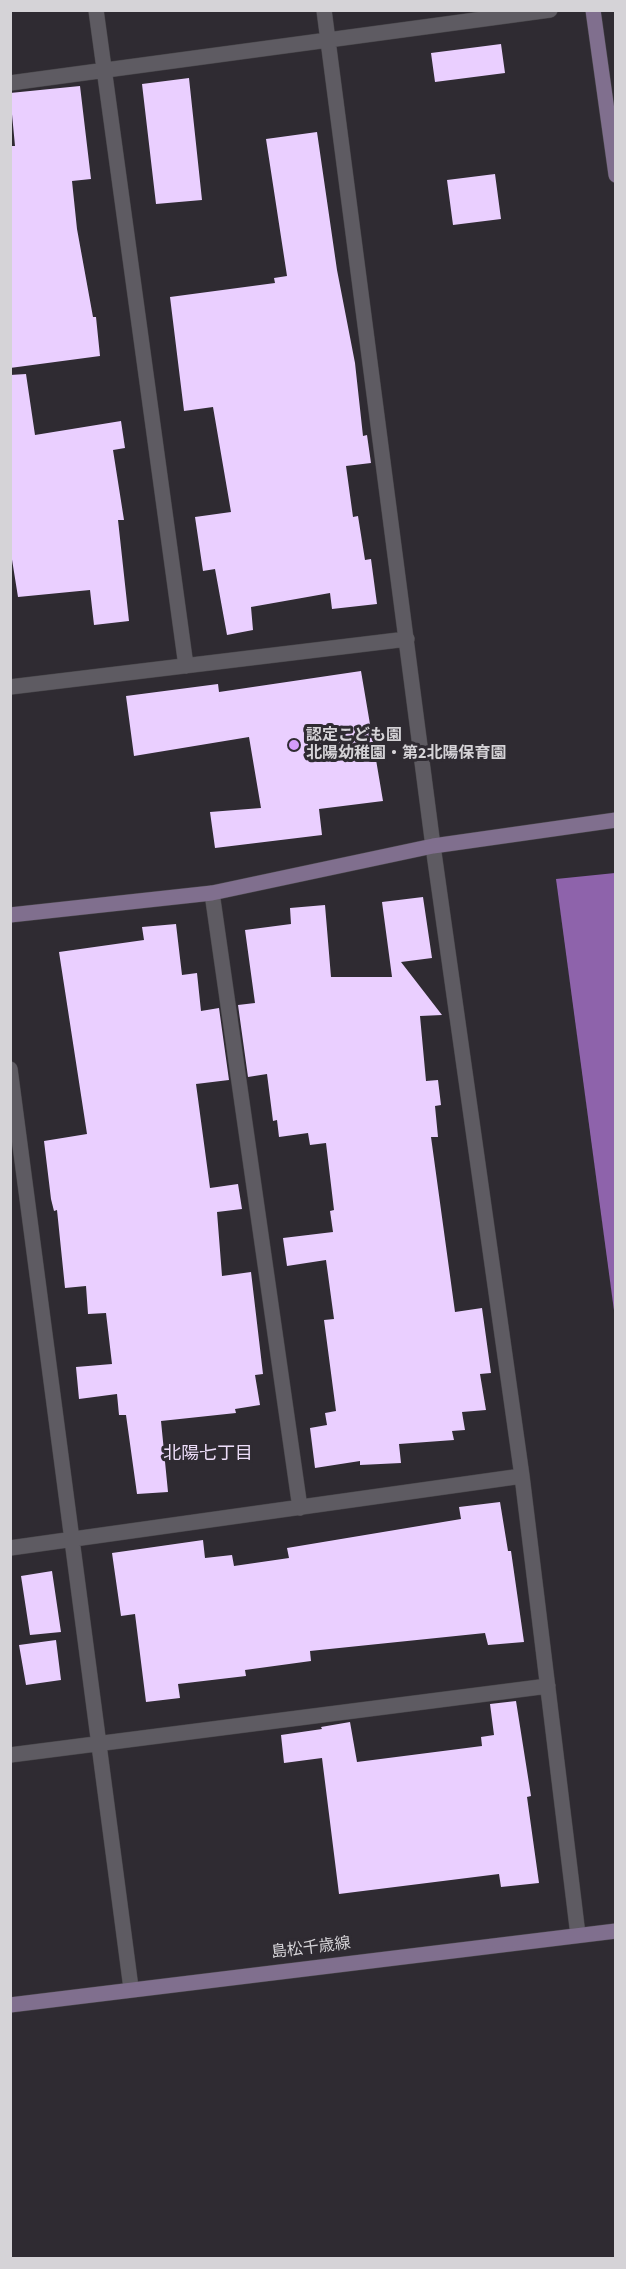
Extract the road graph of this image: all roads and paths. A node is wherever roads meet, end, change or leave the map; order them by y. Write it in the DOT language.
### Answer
graph roads {
  1 [pos="96,10"];
  2 [pos="324,10"];
  3 [pos="550,10"];
  4 [pos="593,10"];
  5 [pos="328,42"];
  6 [pos="104,71"];
  7 [pos="10,83"];
  8 [pos="615,175"];
  9 [pos="407,639"];
  10 [pos="186,666"];
  11 [pos="10,687"];
  12 [pos="615,820"];
  13 [pos="433,846"];
  14 [pos="212,893"];
  15 [pos="10,915"];
  16 [pos="10,1069"];
  17 [pos="522,1476"];
  18 [pos="300,1508"];
  19 [pos="73,1539"];
  20 [pos="10,1548"];
  21 [pos="548,1686"];
  22 [pos="99,1743"];
  23 [pos="10,1755"];
  24 [pos="615,1931"];
  25 [pos="578,1935"];
  26 [pos="131,1988"];
  27 [pos="10,2005"];
  1 -- 6 [label="street"];
  2 -- 5 [label="street"];
  3 -- 5 [label="street"];
  4 -- 8 [label="street"];
  5 -- 6 [label="street"];
  5 -- 9 [label="street"];
  6 -- 7 [label="street"];
  6 -- 10 [label="street"];
  9 -- 10 [label="street"];
  9 -- 13 [label="street"];
  10 -- 11 [label="street"];
  12 -- 13 [label="street"];
  13 -- 14 [label="street"];
  13 -- 17 [label="street"];
  14 -- 15 [label="street"];
  14 -- 18 [label="street"];
  16 -- 19 [label="street"];
  17 -- 18 [label="street"];
  17 -- 21 [label="street"];
  18 -- 19 [label="street"];
  19 -- 20 [label="street"];
  19 -- 22 [label="street"];
  21 -- 22 [label="street"];
  21 -- 25 [label="street"];
  22 -- 23 [label="street"];
  22 -- 26 [label="street"];
  24 -- 25 [label="street, 島松千歳線"];
  25 -- 26 [label="street, 島松千歳線"];
  26 -- 27 [label="street, 島松千歳線"];
}
